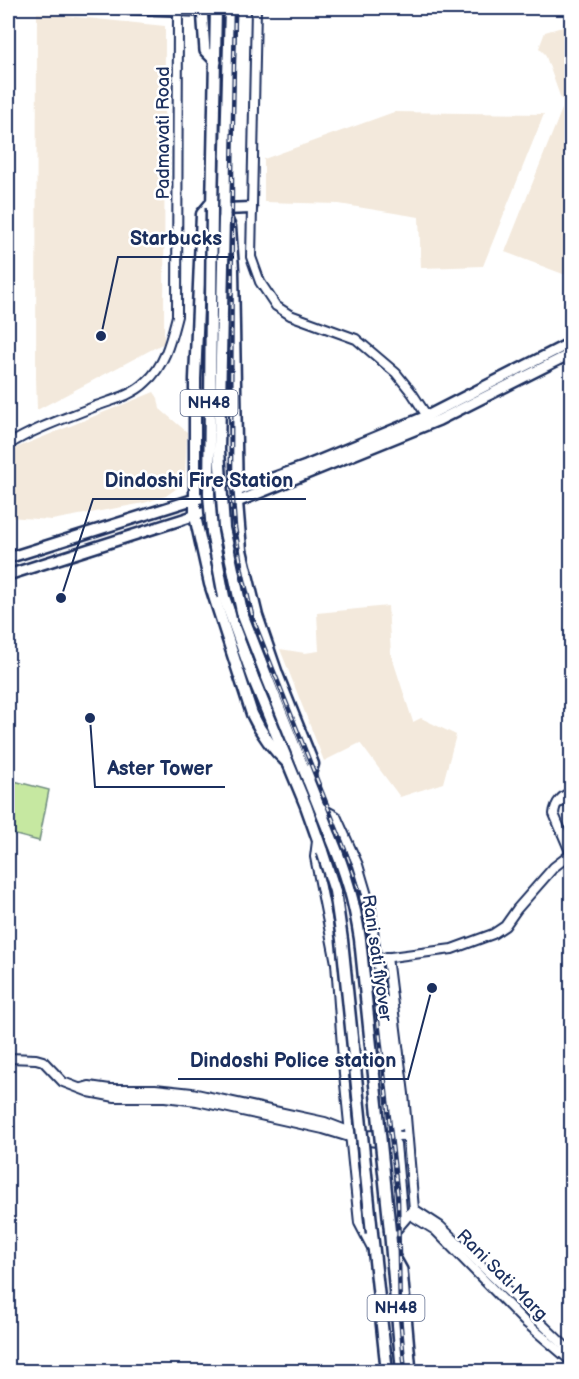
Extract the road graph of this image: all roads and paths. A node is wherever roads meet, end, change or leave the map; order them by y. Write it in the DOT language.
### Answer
graph roads {
  1 [pos="88,8"];
  2 [pos="216,8"];
  3 [pos="230,8"];
  4 [pos="256,8"];
  5 [pos="178,10"];
  6 [pos="202,10"];
  7 [pos="216,62"];
  8 [pos="212,205"];
  9 [pos="252,208"];
  10 [pos="224,214"];
  11 [pos="572,342"];
  12 [pos="572,353"];
  13 [pos="195,407"];
  14 [pos="236,408"];
  15 [pos="427,416"];
  16 [pos="8,445"];
  17 [pos="237,496"];
  18 [pos="195,499"];
  19 [pos="195,516"];
  20 [pos="8,558"];
  21 [pos="8,575"];
  22 [pos="288,763"];
  23 [pos="308,780"];
  24 [pos="572,792"];
  25 [pos="572,799"];
  26 [pos="558,803"];
  27 [pos="318,806"];
  28 [pos="318,842"];
  29 [pos="571,854"];
  30 [pos="382,958"];
  31 [pos="8,1058"];
  32 [pos="351,1135"];
  33 [pos="402,1136"];
  34 [pos="409,1214"];
  35 [pos="391,1240"];
  36 [pos="374,1253"];
  37 [pos="471,1261"];
  38 [pos="572,1353"];
  39 [pos="572,1362"];
  40 [pos="387,1371"];
  41 [pos="402,1371"];
  42 [pos="411,1371"];
  1 -- 5 [label="street"];
  2 -- 7 [label="highway, NH48"];
  3 -- 10 [label="highway, NH48"];
  4 -- 9 [label="street"];
  5 -- 6 [label="street"];
  5 -- 16 [label="street, Padmavati Road"];
  6 -- 7 [label="main road"];
  7 -- 8 [label="highway, NH48"];
  8 -- 13 [label="highway"];
  8 -- 22 [label="highway, NH48, bridge"];
  9 -- 10 [label="highway"];
  9 -- 15 [label="street"];
  10 -- 14 [label="highway"];
  10 -- 23 [label="highway, NH48, bridge"];
  11 -- 15 [label="main road"];
  12 -- 17 [label="main road"];
  13 -- 14 [label="highway"];
  13 -- 18 [label="highway"];
  14 -- 17 [label="highway"];
  15 -- 17 [label="main road"];
  17 -- 18 [label="main road"];
  17 -- 19 [label="main road"];
  17 -- 23 [label="highway"];
  18 -- 19 [label="highway"];
  18 -- 20 [label="main road"];
  19 -- 21 [label="main road"];
  19 -- 22 [label="highway"];
  22 -- 28 [label="highway, NH48"];
  23 -- 27 [label="highway, NH48"];
  24 -- 26 [label="street"];
  25 -- 26 [label="street"];
  26 -- 29 [label="street"];
  27 -- 30 [label="street"];
  27 -- 35 [label="highway, Rani sati flyover / NH48, bridge"];
  28 -- 32 [label="street"];
  28 -- 36 [label="highway, Rani sati flyover / NH48, bridge"];
  29 -- 30 [label="street"];
  30 -- 33 [label="street"];
  30 -- 33 [label="street"];
  31 -- 32 [label="street"];
  32 -- 33 [label="street"];
  32 -- 34 [label="street"];
  32 -- 36 [label="street"];
  33 -- 34 [label="street"];
  34 -- 35 [label="street"];
  34 -- 37 [label="street, Rani Sati Marg"];
  35 -- 41 [label="highway, NH48"];
  35 -- 42 [label="main road"];
  36 -- 40 [label="highway, NH48"];
  37 -- 38 [label="street, Rani Sati Marg"];
  37 -- 39 [label="street, Rani Sati Marg"];
}
